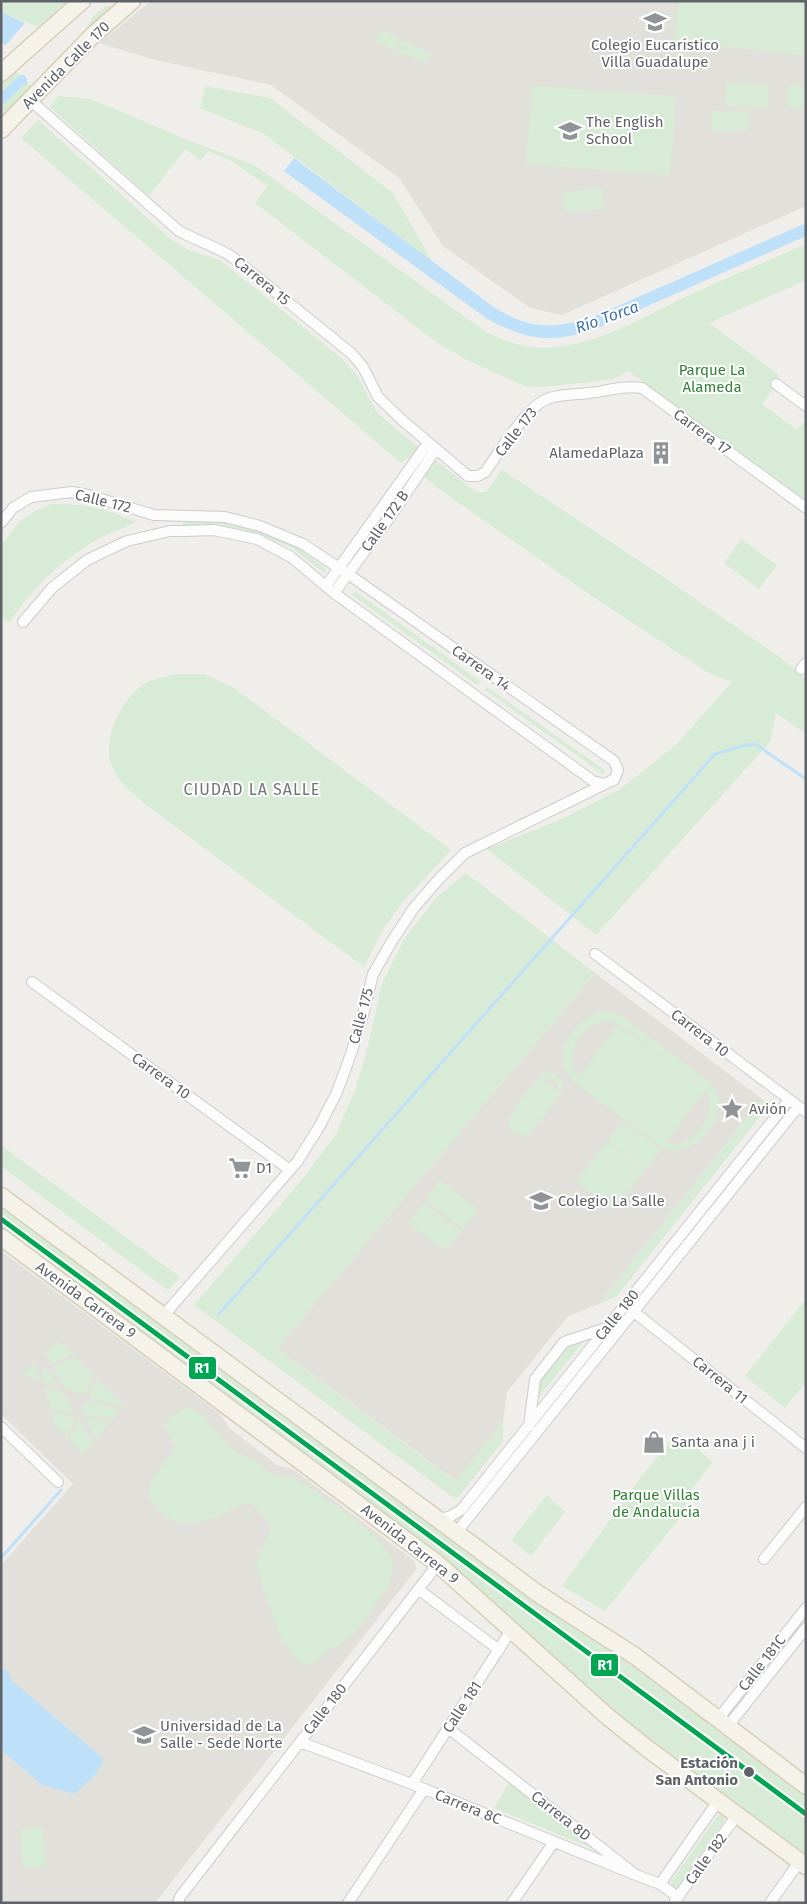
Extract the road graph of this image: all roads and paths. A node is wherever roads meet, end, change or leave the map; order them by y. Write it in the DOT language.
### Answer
graph roads {
  1 [pos="82,1"];
  2 [pos="132,1"];
  3 [pos="4,67"];
  4 [pos="30,100"];
  5 [pos="1,130"];
  6 [pos="776,384"];
  7 [pos="590,393"];
  8 [pos="806,406"];
  9 [pos="432,446"];
  10 [pos="478,476"];
  11 [pos="806,508"];
  12 [pos="154,515"];
  13 [pos="1,523"];
  14 [pos="183,531"];
  15 [pos="344,571"];
  16 [pos="330,589"];
  17 [pos="23,622"];
  18 [pos="614,780"];
  19 [pos="596,954"];
  20 [pos="32,982"];
  21 [pos="789,1100"];
  22 [pos="802,1109"];
  23 [pos="290,1170"];
  24 [pos="1,1196"];
  25 [pos="1,1237"];
  26 [pos="634,1312"];
  27 [pos="164,1316"];
  28 [pos="607,1328"];
  29 [pos="529,1426"];
  30 [pos="1,1427"];
  31 [pos="806,1448"];
  32 [pos="58,1482"];
  33 [pos="806,1507"];
  34 [pos="438,1519"];
  35 [pos="456,1533"];
  36 [pos="764,1559"];
  37 [pos="438,1564"];
  38 [pos="418,1589"];
  39 [pos="804,1613"];
  40 [pos="806,1628"];
  41 [pos="512,1629"];
  42 [pos="499,1650"];
  43 [pos="723,1723"];
  44 [pos="448,1728"];
  45 [pos="300,1742"];
  46 [pos="412,1784"];
  47 [pos="806,1786"];
  48 [pos="424,1789"];
  49 [pos="718,1801"];
  50 [pos="737,1815"];
  51 [pos="554,1842"];
  52 [pos="803,1864"];
  53 [pos="636,1875"];
  54 [pos="660,1884"];
  55 [pos="676,1900"];
  56 [pos="178,1902"];
  57 [pos="348,1903"];
  58 [pos="512,1903"];
  59 [pos="770,1903"];
  1 -- 3 [label="main road"];
  2 -- 4 [label="main road, Avenida Calle 170"];
  4 -- 5 [label="main road, Avenida Calle 170"];
  4 -- 9 [label="street, Carrera 15"];
  6 -- 8 [label="street"];
  7 -- 10 [label="street, Calle 173"];
  7 -- 11 [label="street, Carrera 17"];
  9 -- 10 [label="street, Carrera 15"];
  9 -- 15 [label="street, Calle 172 B"];
  12 -- 13 [label="street, Calle 172"];
  12 -- 14 [label="street"];
  12 -- 15 [label="street, Carrera 14"];
  14 -- 16 [label="street"];
  14 -- 17 [label="street"];
  15 -- 16 [label="street, Calle 172 B"];
  15 -- 18 [label="street, Carrera 14"];
  16 -- 18 [label="street"];
  18 -- 23 [label="street, Calle 175"];
  19 -- 21 [label="street, Carrera 10"];
  20 -- 23 [label="street, Carrera 10"];
  21 -- 22 [label="street, Carrera 10"];
  21 -- 28 [label="street, Calle 180"];
  22 -- 26 [label="street, Calle 180"];
  23 -- 27 [label="street, Calle 175"];
  24 -- 27 [label="main road"];
  25 -- 37 [label="main road, Avenida Carrera 9"];
  26 -- 31 [label="street, Carrera 11"];
  26 -- 35 [label="street, Calle 180"];
  27 -- 34 [label="main road"];
  28 -- 29 [label="street, Calle 180"];
  28 -- 29 [label="street"];
  29 -- 34 [label="street, Calle 180"];
  30 -- 32 [label="street"];
  33 -- 36 [label="street"];
  34 -- 35 [label="main road"];
  35 -- 43 [label="main road"];
  37 -- 38 [label="street, Calle 180"];
  37 -- 41 [label="main road, Avenida Carrera 9"];
  38 -- 42 [label="street"];
  38 -- 45 [label="street, Calle 180"];
  39 -- 43 [label="street, Calle 181C"];
  40 -- 43 [label="street, Calle 181C"];
  41 -- 42 [label="street, Calle 181"];
  41 -- 49 [label="main road, Avenida Carrera 9"];
  42 -- 44 [label="street, Calle 181"];
  43 -- 47 [label="main road"];
  44 -- 46 [label="street, Calle 181"];
  44 -- 53 [label="street, Carrera 8D"];
  45 -- 46 [label="street, Carrera 8C"];
  45 -- 56 [label="street, Calle 180"];
  46 -- 48 [label="street, Carrera 8C"];
  48 -- 51 [label="street, Carrera 8C"];
  48 -- 57 [label="street"];
  49 -- 50 [label="main road, Avenida Carrera 9"];
  49 -- 54 [label="street, Calle 182"];
  50 -- 52 [label="main road, Avenida Carrera 9"];
  50 -- 55 [label="street, Calle 182"];
  51 -- 53 [label="street, Carrera 8C"];
  51 -- 58 [label="street"];
  52 -- 59 [label="street"];
  53 -- 54 [label="street, Carrera 8D"];
  54 -- 55 [label="street, Carrera 8D"];
}
